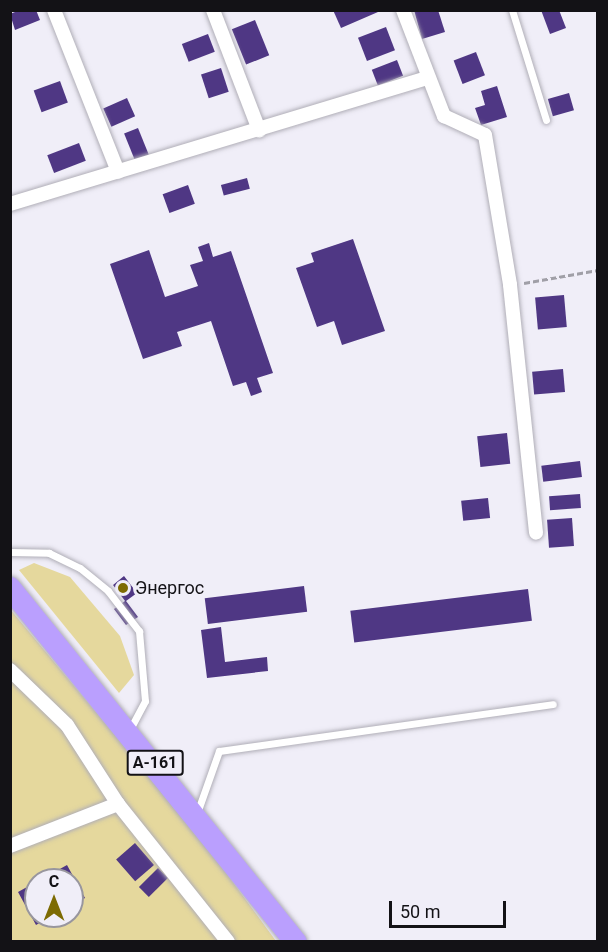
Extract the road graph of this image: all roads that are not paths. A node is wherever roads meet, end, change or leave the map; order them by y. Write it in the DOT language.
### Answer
graph roads {
  1 [pos="54,10"];
  2 [pos="213,10"];
  3 [pos="403,10"];
  4 [pos="512,10"];
  5 [pos="425,80"];
  6 [pos="546,120"];
  7 [pos="259,130"];
  8 [pos="118,172"];
  9 [pos="10,204"];
  10 [pos="536,533"];
  11 [pos="10,552"];
  12 [pos="10,588"];
  13 [pos="10,670"];
  14 [pos="553,704"];
  15 [pos="129,731"];
  16 [pos="118,804"];
  17 [pos="196,815"];
  18 [pos="10,846"];
  19 [pos="228,942"];
  20 [pos="296,942"];
  1 -- 8 [label="street"];
  2 -- 7 [label="street"];
  3 -- 5 [label="street"];
  4 -- 6 [label="lane"];
  5 -- 7 [label="street"];
  5 -- 10 [label="street"];
  7 -- 8 [label="street"];
  8 -- 9 [label="street"];
  11 -- 15 [label="lane"];
  12 -- 15 [label="highway, А-161"];
  13 -- 16 [label="street"];
  14 -- 17 [label="lane"];
  15 -- 17 [label="highway, А-161"];
  16 -- 18 [label="street"];
  16 -- 19 [label="street"];
  17 -- 20 [label="highway, А-161"];
}
